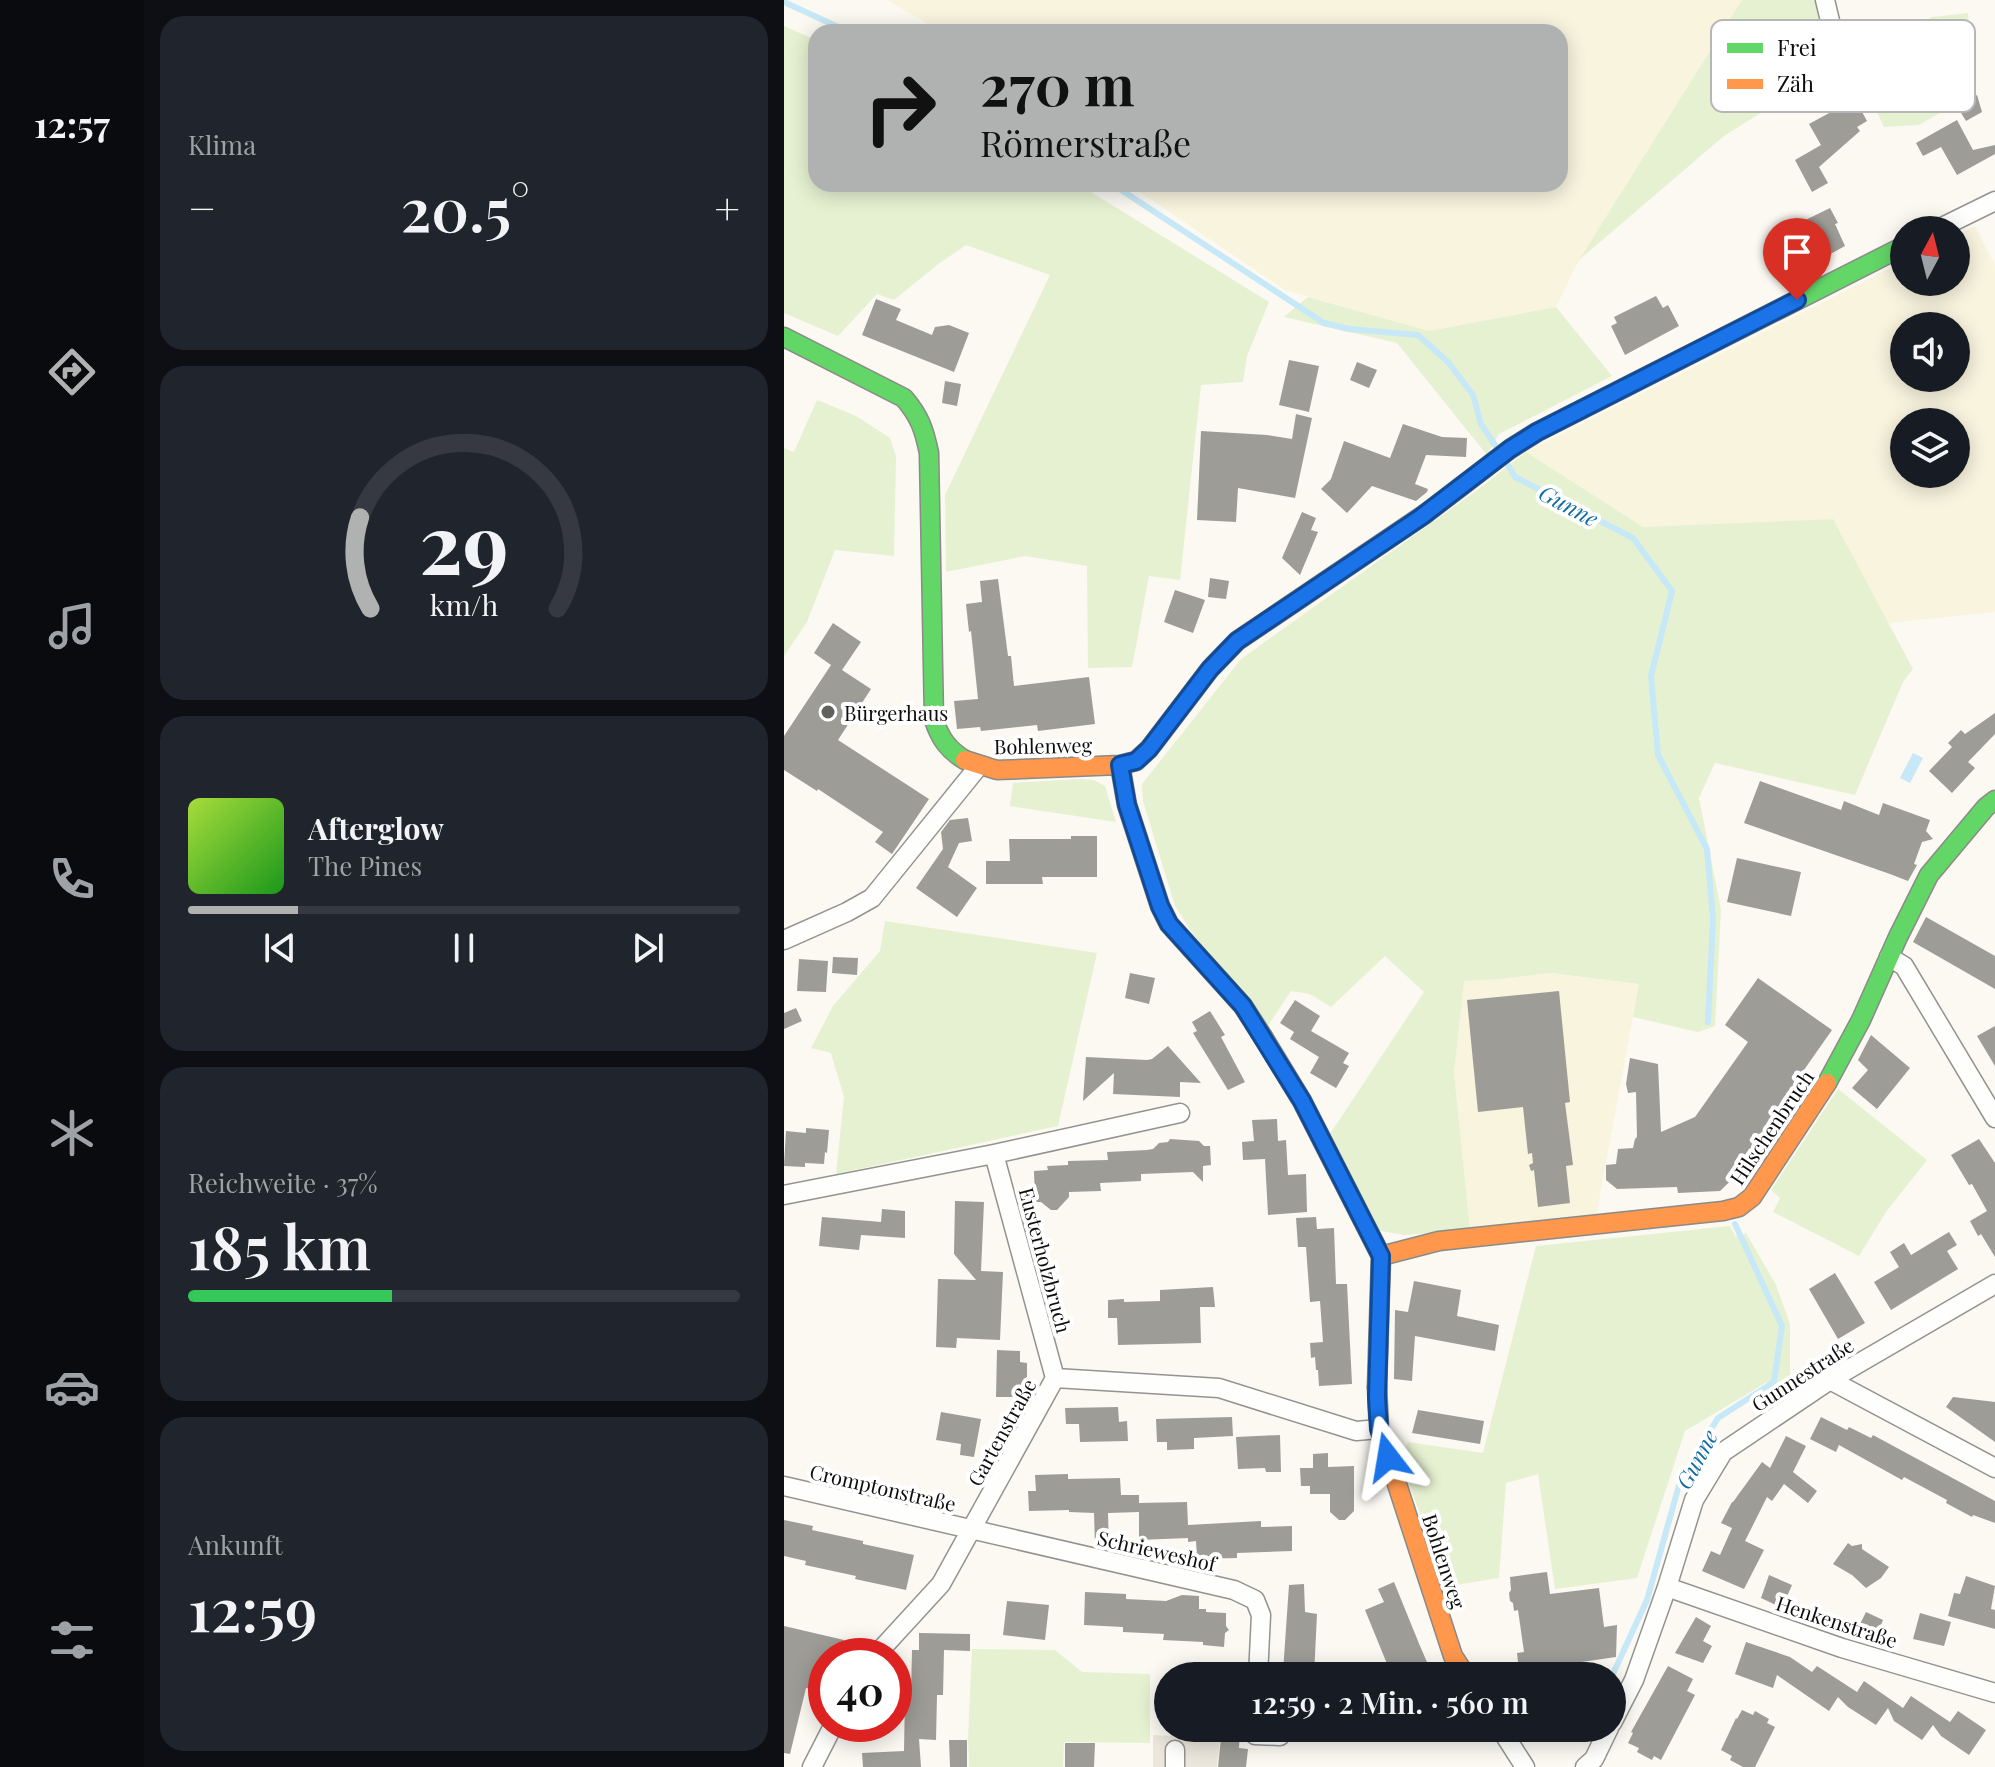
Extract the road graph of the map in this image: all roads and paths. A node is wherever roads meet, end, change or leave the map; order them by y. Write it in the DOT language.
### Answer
graph roads {
  1 [pos="1825,0"];
  2 [pos="1830,20"];
  3 [pos="1995,201"];
  4 [pos="1964,216"];
  5 [pos="1890,253"];
  6 [pos="784,337"];
  7 [pos="1120,765"];
  8 [pos="978,767"];
  9 [pos="1995,800"];
  10 [pos="784,940"];
  11 [pos="1889,957"];
  12 [pos="1180,1113"];
  13 [pos="1995,1118"];
  14 [pos="994,1154"];
  15 [pos="784,1195"];
  16 [pos="1381,1256"];
  17 [pos="1995,1284"];
  18 [pos="1055,1378"];
  19 [pos="1830,1380"];
  20 [pos="1379,1429"];
  21 [pos="1995,1468"];
  22 [pos="784,1486"];
  23 [pos="972,1530"];
  24 [pos="1667,1587"];
  25 [pos="892,1638"];
  26 [pos="1259,1662"];
  27 [pos="1457,1662"];
  28 [pos="1995,1693"];
  29 [pos="1626,1696"];
  30 [pos="825,1742"];
  31 [pos="1509,1742"];
  32 [pos="1603,1742"];
  33 [pos="812,1767"];
  34 [pos="1525,1767"];
  35 [pos="1585,1767"];
  1 -- 2 [label="street"];
  3 -- 4 [label="street"];
  5 -- 7 [label="street"];
  6 -- 8 [label="street, Bohlenweg"];
  7 -- 8 [label="street, Bohlenweg"];
  7 -- 16 [label="street, Bohlenweg"];
  8 -- 10 [label="street"];
  9 -- 11 [label="street, Hilschenbruch"];
  11 -- 13 [label="street"];
  11 -- 16 [label="street, Hilschenbruch"];
  12 -- 14 [label="street"];
  14 -- 15 [label="street"];
  14 -- 18 [label="street, Eusterholzbruch"];
  16 -- 20 [label="street, Bohlenweg"];
  17 -- 19 [label="street, Gunnestraße"];
  18 -- 20 [label="street, Gartenstraße"];
  18 -- 23 [label="street, Gartenstraße"];
  19 -- 21 [label="street"];
  19 -- 24 [label="street, Gunnestraße"];
  20 -- 27 [label="street, Bohlenweg"];
  22 -- 23 [label="street, Cromptonstraße"];
  23 -- 25 [label="street, Gartenstraße"];
  23 -- 26 [label="street, Schrieweshof"];
  24 -- 28 [label="street, Henkenstraße"];
  24 -- 29 [label="street, Gunnestraße"];
  30 -- 33 [label="street"];
  31 -- 34 [label="street"];
  32 -- 35 [label="street, Gunnestraße"];
}
